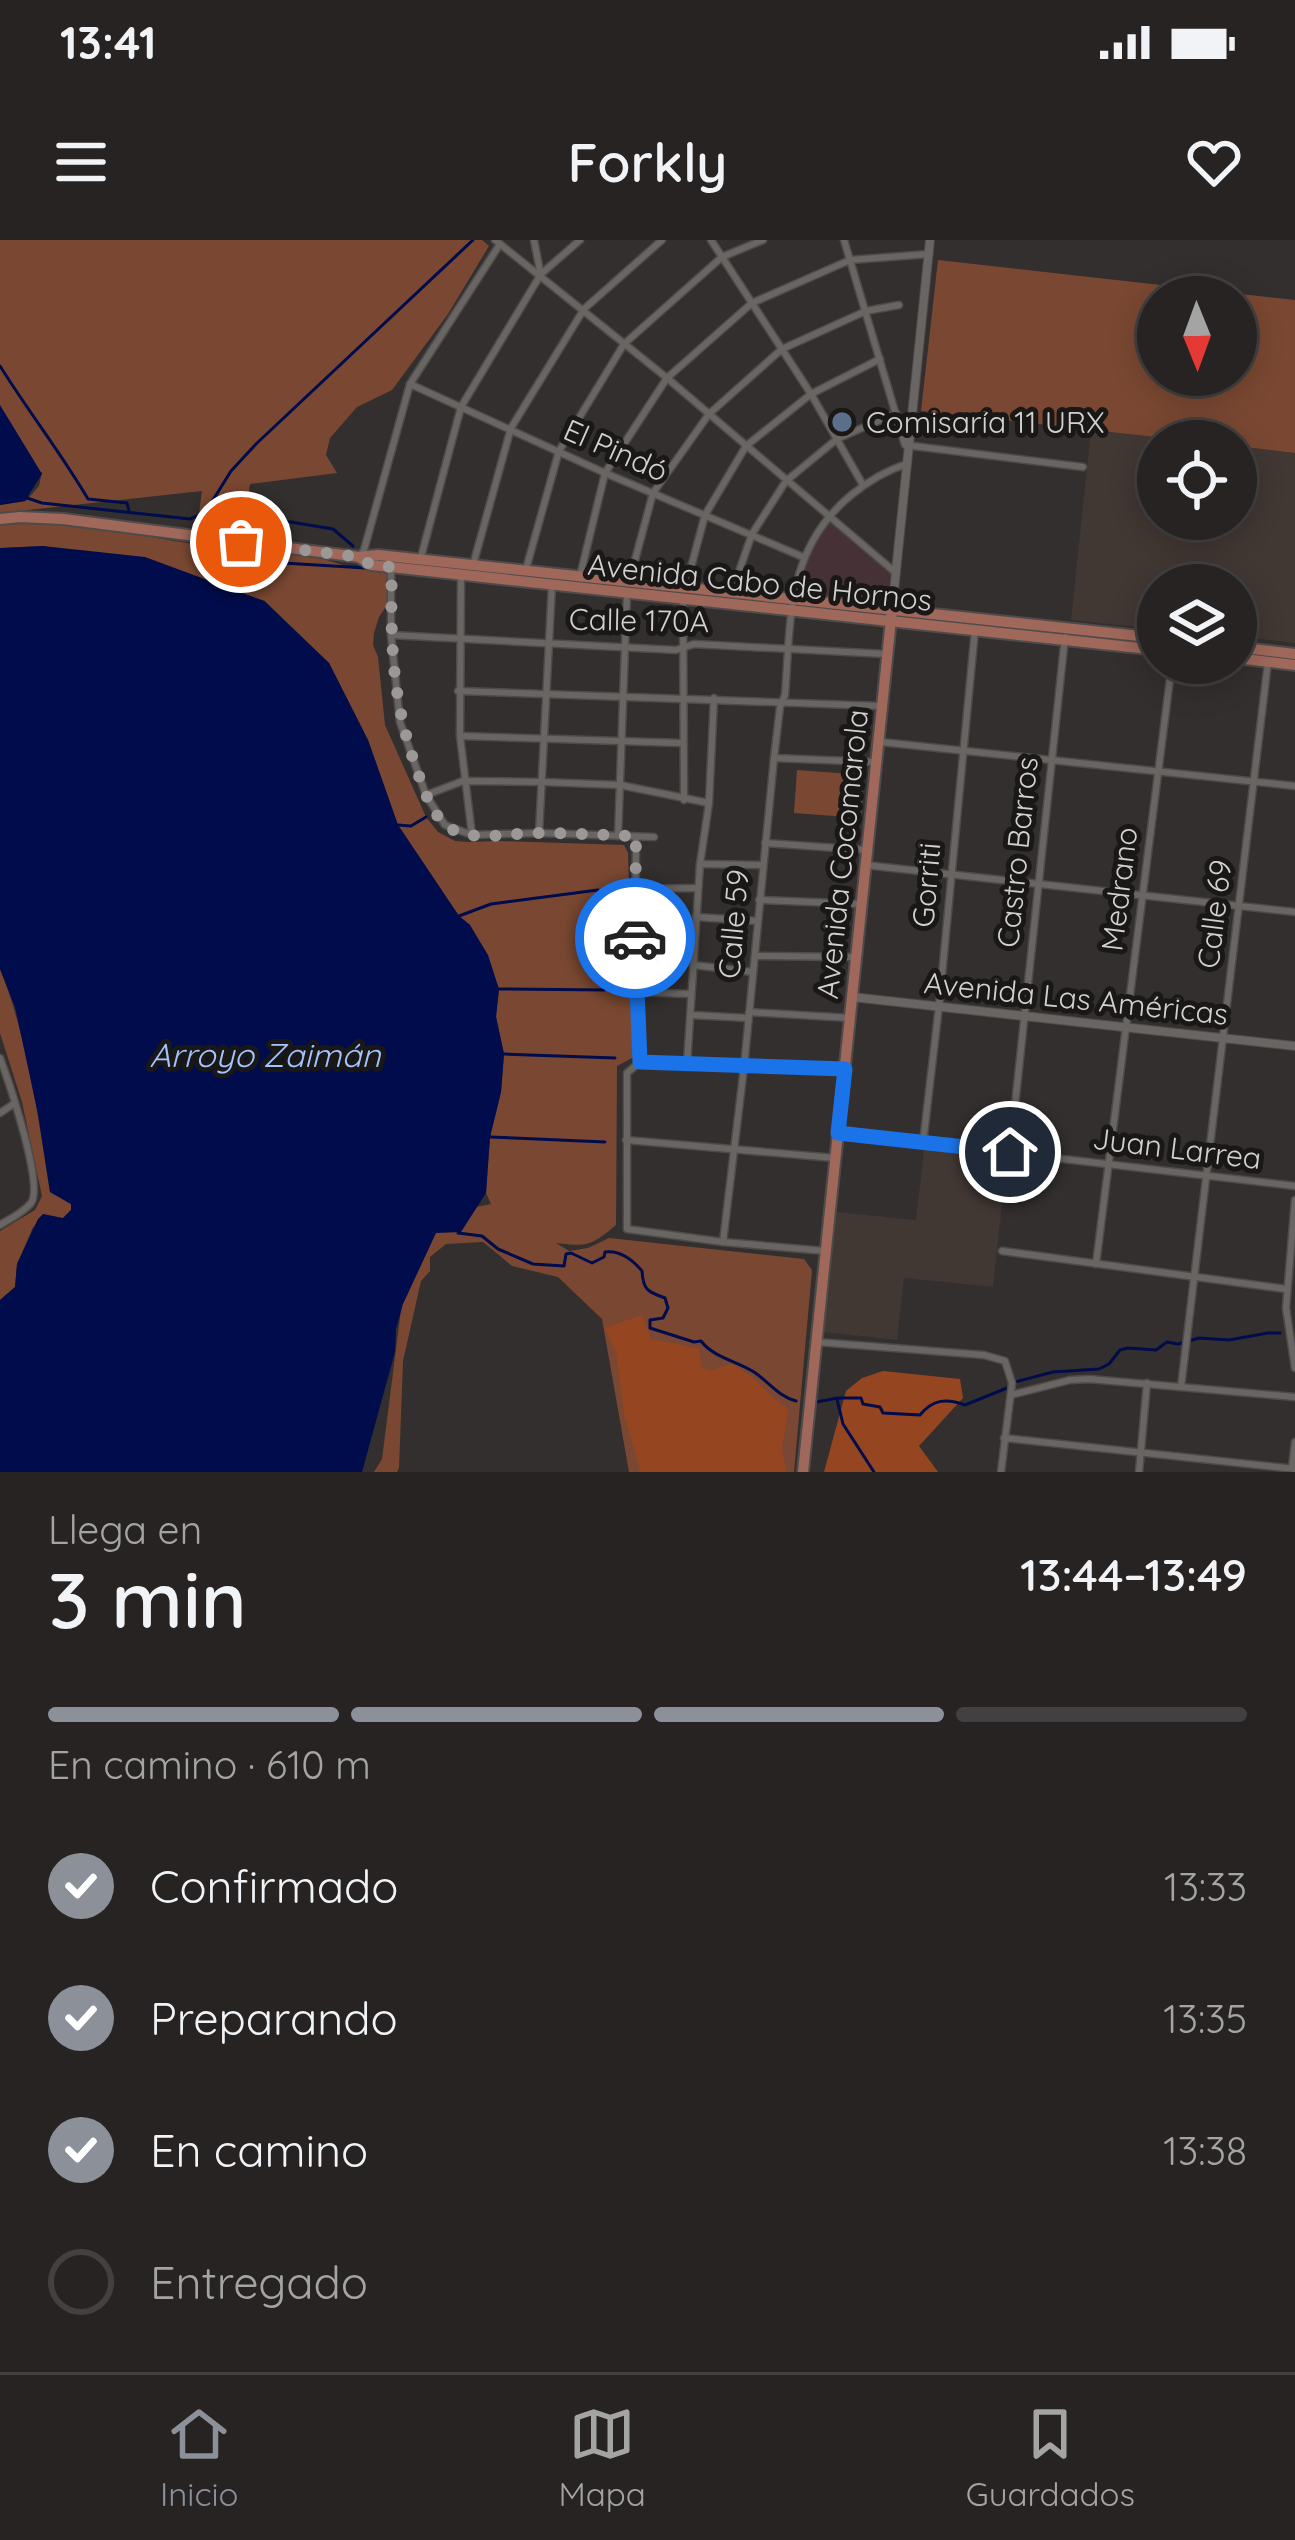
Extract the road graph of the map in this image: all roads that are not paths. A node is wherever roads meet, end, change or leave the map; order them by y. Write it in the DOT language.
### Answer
graph roads {
  1 [pos="534,240"];
  2 [pos="580,240"];
  3 [pos="662,240"];
  4 [pos="711,240"];
  5 [pos="763,240"];
  6 [pos="844,240"];
  7 [pos="930,240"];
  8 [pos="497,242"];
  9 [pos="929,254"];
  10 [pos="722,257"];
  11 [pos="850,260"];
  12 [pos="541,274"];
  13 [pos="752,303"];
  14 [pos="899,305"];
  15 [pos="584,309"];
  16 [pos="866,310"];
  17 [pos="624,344"];
  18 [pos="782,349"];
  19 [pos="880,359"];
  20 [pos="667,378"];
  21 [pos="410,384"];
  22 [pos="811,394"];
  23 [pos="460,406"];
  24 [pos="896,413"];
  25 [pos="709,414"];
  26 [pos="511,428"];
  27 [pos="837,439"];
  28 [pos="746,446"];
  29 [pos="909,448"];
  30 [pos="559,452"];
  31 [pos="907,464"];
  32 [pos="1083,467"];
  33 [pos="605,473"];
  34 [pos="786,481"];
  35 [pos="863,485"];
  36 [pos="652,493"];
  37 [pos="705,515"];
  38 [pos="829,516"];
  39 [pos="0,519"];
  40 [pos="752,534"];
  41 [pos="359,557"];
  42 [pos="803,557"];
  43 [pos="420,560"];
  44 [pos="392,567"];
  45 [pos="468,571"];
  46 [pos="526,571"];
  47 [pos="896,573"];
  48 [pos="631,575"];
  49 [pos="577,582"];
  50 [pos="552,584"];
  51 [pos="734,586"];
  52 [pos="627,592"];
  53 [pos="684,593"];
  54 [pos="792,604"];
  55 [pos="891,615"];
  56 [pos="975,630"];
  57 [pos="391,634"];
  58 [pos="1065,634"];
  59 [pos="1137,637"];
  60 [pos="458,639"];
  61 [pos="549,642"];
  62 [pos="625,646"];
  63 [pos="1137,646"];
  64 [pos="683,647"];
  65 [pos="789,647"];
  66 [pos="1257,649"];
  67 [pos="886,654"];
  68 [pos="1295,654"];
  69 [pos="1257,661"];
  70 [pos="1268,662"];
  71 [pos="1295,665"];
  72 [pos="1169,684"];
  73 [pos="458,691"];
  74 [pos="548,693"];
  75 [pos="623,695"];
  76 [pos="683,698"];
  77 [pos="714,698"];
  78 [pos="782,701"];
  79 [pos="880,706"];
  80 [pos="460,736"];
  81 [pos="546,740"];
  82 [pos="622,741"];
  83 [pos="876,741"];
  84 [pos="682,743"];
  85 [pos="963,750"];
  86 [pos="774,758"];
  87 [pos="1051,760"];
  88 [pos="874,762"];
  89 [pos="1158,771"];
  90 [pos="463,781"];
  91 [pos="543,782"];
  92 [pos="1254,782"];
  93 [pos="620,785"];
  94 [pos="1295,786"];
  95 [pos="426,795"];
  96 [pos="684,800"];
  97 [pos="710,803"];
  98 [pos="539,833"];
  99 [pos="472,836"];
  100 [pos="618,836"];
  101 [pos="636,836"];
  102 [pos="654,837"];
  103 [pos="765,843"];
  104 [pos="866,850"];
  105 [pos="700,864"];
  106 [pos="763,865"];
  107 [pos="865,865"];
  108 [pos="951,874"];
  109 [pos="1037,884"];
  110 [pos="698,888"];
  111 [pos="635,889"];
  112 [pos="1142,896"];
  113 [pos="759,900"];
  114 [pos="861,904"];
  115 [pos="1239,905"];
  116 [pos="1295,912"];
  117 [pos="696,916"];
  118 [pos="758,921"];
  119 [pos="754,956"];
  120 [pos="856,957"];
  121 [pos="693,965"];
  122 [pos="752,972"];
  123 [pos="635,992"];
  124 [pos="691,994"];
  125 [pos="852,997"];
  126 [pos="939,1006"];
  127 [pos="690,1015"];
  128 [pos="748,1015"];
  129 [pos="1024,1016"];
  130 [pos="850,1018"];
  131 [pos="1125,1027"];
  132 [pos="1223,1038"];
  133 [pos="1295,1046"];
  134 [pos="0,1058"];
  135 [pos="640,1062"];
  136 [pos="687,1064"];
  137 [pos="744,1066"];
  138 [pos="845,1069"];
  139 [pos="15,1103"];
  140 [pos="0,1113"];
  141 [pos="838,1133"];
  142 [pos="626,1140"];
  143 [pos="922,1143"];
  144 [pos="733,1150"];
  145 [pos="1010,1152"];
  146 [pos="836,1158"];
  147 [pos="1108,1163"];
  148 [pos="1207,1175"];
  149 [pos="1295,1186"];
  150 [pos="1295,1200"];
  151 [pos="0,1213"];
  152 [pos="3,1223"];
  153 [pos="723,1242"];
  154 [pos="825,1251"];
  155 [pos="1003,1251"];
  156 [pos="1096,1264"];
  157 [pos="1195,1277"];
  158 [pos="1286,1288"];
  159 [pos="816,1342"];
  160 [pos="1295,1368"];
  161 [pos="1147,1383"];
  162 [pos="1181,1387"];
  163 [pos="1011,1395"];
  164 [pos="1295,1397"];
  165 [pos="1004,1438"];
  166 [pos="1295,1442"];
  167 [pos="1141,1452"];
  168 [pos="1293,1470"];
  169 [pos="803,1472"];
  170 [pos="1001,1472"];
  171 [pos="1139,1472"];
  1 -- 12 [label="street"];
  2 -- 12 [label="street"];
  3 -- 15 [label="street"];
  4 -- 10 [label="street"];
  5 -- 10 [label="street"];
  6 -- 11 [label="street"];
  7 -- 9 [label="main road, Avenida Cocomarola"];
  8 -- 12 [label="street"];
  8 -- 21 [label="street"];
  9 -- 11 [label="street"];
  9 -- 29 [label="main road, Avenida Cocomarola"];
  10 -- 13 [label="street"];
  10 -- 17 [label="street"];
  11 -- 13 [label="street"];
  11 -- 16 [label="street"];
  12 -- 15 [label="street"];
  12 -- 23 [label="street"];
  13 -- 18 [label="street"];
  13 -- 20 [label="street"];
  14 -- 16 [label="street"];
  15 -- 17 [label="street"];
  15 -- 26 [label="street"];
  16 -- 18 [label="street"];
  16 -- 19 [label="street"];
  17 -- 20 [label="street"];
  17 -- 30 [label="street"];
  18 -- 22 [label="street"];
  18 -- 25 [label="street"];
  19 -- 22 [label="street"];
  19 -- 24 [label="street"];
  20 -- 25 [label="street"];
  20 -- 33 [label="street"];
  21 -- 23 [label="street, El Pindó"];
  21 -- 41 [label="street"];
  22 -- 27 [label="street"];
  22 -- 28 [label="street"];
  23 -- 26 [label="street, El Pindó"];
  23 -- 43 [label="street"];
  24 -- 27 [label="street"];
  24 -- 29 [label="street"];
  25 -- 28 [label="street"];
  25 -- 36 [label="street"];
  26 -- 30 [label="street, El Pindó"];
  26 -- 45 [label="street"];
  27 -- 34 [label="street"];
  27 -- 35 [label="street"];
  28 -- 34 [label="street"];
  28 -- 37 [label="street"];
  29 -- 31 [label="main road, Avenida Cocomarola"];
  29 -- 32 [label="street"];
  30 -- 33 [label="street, El Pindó"];
  30 -- 46 [label="street"];
  31 -- 35 [label="street, Calle 59"];
  31 -- 47 [label="main road, Avenida Cocomarola"];
  33 -- 36 [label="street, El Pindó"];
  33 -- 49 [label="street"];
  34 -- 38 [label="street"];
  34 -- 40 [label="street"];
  35 -- 38 [label="street, Calle 59"];
  36 -- 37 [label="street, El Pindó"];
  36 -- 48 [label="street"];
  37 -- 40 [label="street, El Pindó"];
  37 -- 53 [label="street"];
  38 -- 42 [label="street, Calle 59"];
  38 -- 47 [label="street"];
  39 -- 41 [label="main road, Avenida Cabo de Hornos"];
  40 -- 42 [label="street, El Pindó"];
  40 -- 51 [label="street"];
  41 -- 43 [label="main road, Avenida Cabo de Hornos"];
  41 -- 44 [label="main road, Avenida Cabo de Hornos"];
  42 -- 54 [label="street, Calle 59"];
  43 -- 45 [label="main road, Avenida Cabo de Hornos"];
  44 -- 45 [label="main road, Avenida Cabo de Hornos"];
  44 -- 57 [label="street"];
  45 -- 46 [label="main road, Avenida Cabo de Hornos"];
  45 -- 50 [label="main road, Avenida Cabo de Hornos"];
  45 -- 60 [label="street"];
  46 -- 49 [label="main road, Avenida Cabo de Hornos"];
  47 -- 55 [label="main road, Avenida Cocomarola"];
  49 -- 50 [label="main road, Avenida Cabo de Hornos"];
  49 -- 52 [label="main road, Avenida Cabo de Hornos"];
  49 -- 53 [label="main road, Avenida Cabo de Hornos"];
  50 -- 61 [label="street"];
  52 -- 53 [label="main road, Avenida Cabo de Hornos"];
  52 -- 62 [label="street"];
  53 -- 54 [label="main road, Avenida Cabo de Hornos"];
  53 -- 64 [label="street"];
  54 -- 55 [label="main road, Avenida Cabo de Hornos"];
  54 -- 65 [label="street, Calle 59"];
  55 -- 56 [label="main road, Avenida Cabo de Hornos"];
  55 -- 58 [label="main road, Avenida Cabo de Hornos"];
  55 -- 67 [label="main road, Avenida Cocomarola"];
  56 -- 58 [label="main road, Avenida Cabo de Hornos"];
  56 -- 85 [label="street, Gorriti"];
  57 -- 60 [label="street, Calle 170A"];
  57 -- 95 [label="street"];
  58 -- 59 [label="main road, Avenida Cabo de Hornos"];
  58 -- 63 [label="main road, Avenida Cabo de Hornos"];
  58 -- 87 [label="street, Castro Barros"];
  60 -- 61 [label="street, Calle 170A"];
  60 -- 73 [label="street"];
  61 -- 62 [label="street, Calle 170A"];
  61 -- 74 [label="street"];
  62 -- 64 [label="street, Calle 170A"];
  62 -- 75 [label="street"];
  64 -- 65 [label="street, Calle 170A"];
  64 -- 76 [label="street"];
  65 -- 67 [label="street, Calle 170A"];
  65 -- 78 [label="street, Calle 59"];
  66 -- 68 [label="main road"];
  67 -- 79 [label="main road, Avenida Cocomarola"];
  69 -- 70 [label="main road"];
  70 -- 71 [label="main road"];
  70 -- 92 [label="street, Calle 69"];
  72 -- 89 [label="street, Medrano"];
  73 -- 74 [label="street"];
  73 -- 80 [label="street"];
  74 -- 75 [label="street"];
  74 -- 81 [label="street"];
  75 -- 76 [label="street"];
  75 -- 82 [label="street"];
  76 -- 77 [label="street"];
  76 -- 84 [label="street"];
  77 -- 78 [label="street"];
  77 -- 97 [label="street"];
  78 -- 79 [label="street"];
  78 -- 86 [label="street, Calle 59"];
  79 -- 83 [label="main road, Avenida Cocomarola"];
  80 -- 81 [label="street"];
  80 -- 90 [label="street"];
  81 -- 82 [label="street"];
  81 -- 91 [label="street"];
  82 -- 84 [label="street"];
  82 -- 93 [label="street"];
  83 -- 85 [label="street"];
  83 -- 88 [label="main road, Avenida Cocomarola"];
  84 -- 96 [label="street"];
  85 -- 87 [label="street"];
  85 -- 108 [label="street, Gorriti"];
  86 -- 88 [label="street"];
  86 -- 103 [label="street, Calle 59"];
  87 -- 89 [label="street"];
  87 -- 109 [label="street, Castro Barros"];
  88 -- 104 [label="main road, Avenida Cocomarola"];
  89 -- 92 [label="street"];
  89 -- 112 [label="street, Medrano"];
  90 -- 91 [label="street"];
  90 -- 95 [label="street"];
  90 -- 99 [label="street"];
  91 -- 93 [label="street"];
  91 -- 98 [label="street"];
  92 -- 94 [label="street"];
  92 -- 115 [label="street, Calle 69"];
  93 -- 96 [label="street"];
  93 -- 100 [label="street"];
  95 -- 99 [label="street"];
  96 -- 97 [label="street"];
  97 -- 105 [label="street"];
  98 -- 99 [label="street"];
  98 -- 100 [label="street"];
  100 -- 101 [label="street"];
  101 -- 102 [label="street"];
  101 -- 111 [label="street"];
  103 -- 104 [label="street"];
  103 -- 106 [label="street, Calle 59"];
  104 -- 107 [label="main road, Avenida Cocomarola"];
  105 -- 106 [label="street"];
  105 -- 110 [label="street"];
  106 -- 113 [label="street, Calle 59"];
  107 -- 108 [label="street"];
  107 -- 114 [label="main road, Avenida Cocomarola"];
  108 -- 109 [label="street"];
  108 -- 126 [label="street, Gorriti"];
  109 -- 112 [label="street"];
  109 -- 129 [label="street, Castro Barros"];
  110 -- 111 [label="street"];
  110 -- 117 [label="street"];
  111 -- 123 [label="street"];
  112 -- 115 [label="street"];
  112 -- 131 [label="street, Medrano"];
  113 -- 114 [label="street"];
  113 -- 118 [label="street, Calle 59"];
  114 -- 120 [label="main road, Avenida Cocomarola"];
  115 -- 116 [label="street"];
  115 -- 132 [label="street, Calle 69"];
  117 -- 118 [label="street"];
  117 -- 121 [label="street"];
  118 -- 119 [label="street, Calle 59"];
  119 -- 120 [label="street"];
  119 -- 122 [label="street, Calle 59"];
  120 -- 125 [label="main road, Avenida Cocomarola"];
  121 -- 122 [label="street"];
  121 -- 124 [label="street"];
  122 -- 128 [label="street, Calle 59"];
  123 -- 124 [label="street"];
  123 -- 135 [label="street"];
  124 -- 127 [label="street"];
  125 -- 126 [label="main road, Avenida Las Américas"];
  125 -- 130 [label="main road, Avenida Cocomarola"];
  126 -- 129 [label="main road, Avenida Las Américas"];
  126 -- 143 [label="street, Gorriti"];
  127 -- 128 [label="street"];
  127 -- 136 [label="street"];
  128 -- 130 [label="street"];
  128 -- 137 [label="street, Calle 59"];
  129 -- 131 [label="main road, Avenida Las Américas"];
  129 -- 145 [label="street, Castro Barros"];
  130 -- 138 [label="main road, Avenida Cocomarola"];
  131 -- 132 [label="main road, Avenida Las Américas"];
  131 -- 147 [label="street, Medrano"];
  132 -- 133 [label="main road, Avenida Las Américas"];
  132 -- 148 [label="street, Calle 69"];
  134 -- 139 [label="street"];
  135 -- 136 [label="street"];
  135 -- 142 [label="street"];
  136 -- 137 [label="street"];
  137 -- 138 [label="street"];
  137 -- 144 [label="street, Calle 59"];
  138 -- 141 [label="main road, Avenida Cocomarola"];
  139 -- 140 [label="street"];
  139 -- 152 [label="street"];
  141 -- 143 [label="street, Juan Larrea"];
  141 -- 146 [label="main road, Avenida Cocomarola"];
  142 -- 144 [label="street"];
  142 -- 153 [label="street"];
  143 -- 145 [label="street, Juan Larrea"];
  144 -- 146 [label="street"];
  144 -- 153 [label="street, Calle 59"];
  145 -- 147 [label="street, Juan Larrea"];
  146 -- 154 [label="main road, Avenida Cocomarola"];
  147 -- 148 [label="street, Juan Larrea"];
  147 -- 156 [label="street, Medrano"];
  148 -- 149 [label="street, Juan Larrea"];
  148 -- 157 [label="street, Calle 69"];
  150 -- 158 [label="street"];
  151 -- 152 [label="street"];
  153 -- 154 [label="street"];
  154 -- 159 [label="main road, Avenida Cocomarola"];
  155 -- 156 [label="street"];
  156 -- 157 [label="street"];
  157 -- 158 [label="street"];
  157 -- 162 [label="street, Calle 69"];
  158 -- 160 [label="street"];
  159 -- 163 [label="street"];
  159 -- 169 [label="main road, Avenida Cocomarola"];
  161 -- 162 [label="street"];
  161 -- 163 [label="street"];
  161 -- 167 [label="street"];
  162 -- 164 [label="street"];
  163 -- 165 [label="street"];
  165 -- 167 [label="street"];
  165 -- 170 [label="street"];
  166 -- 168 [label="street"];
  167 -- 168 [label="street"];
  167 -- 171 [label="street"];
}
